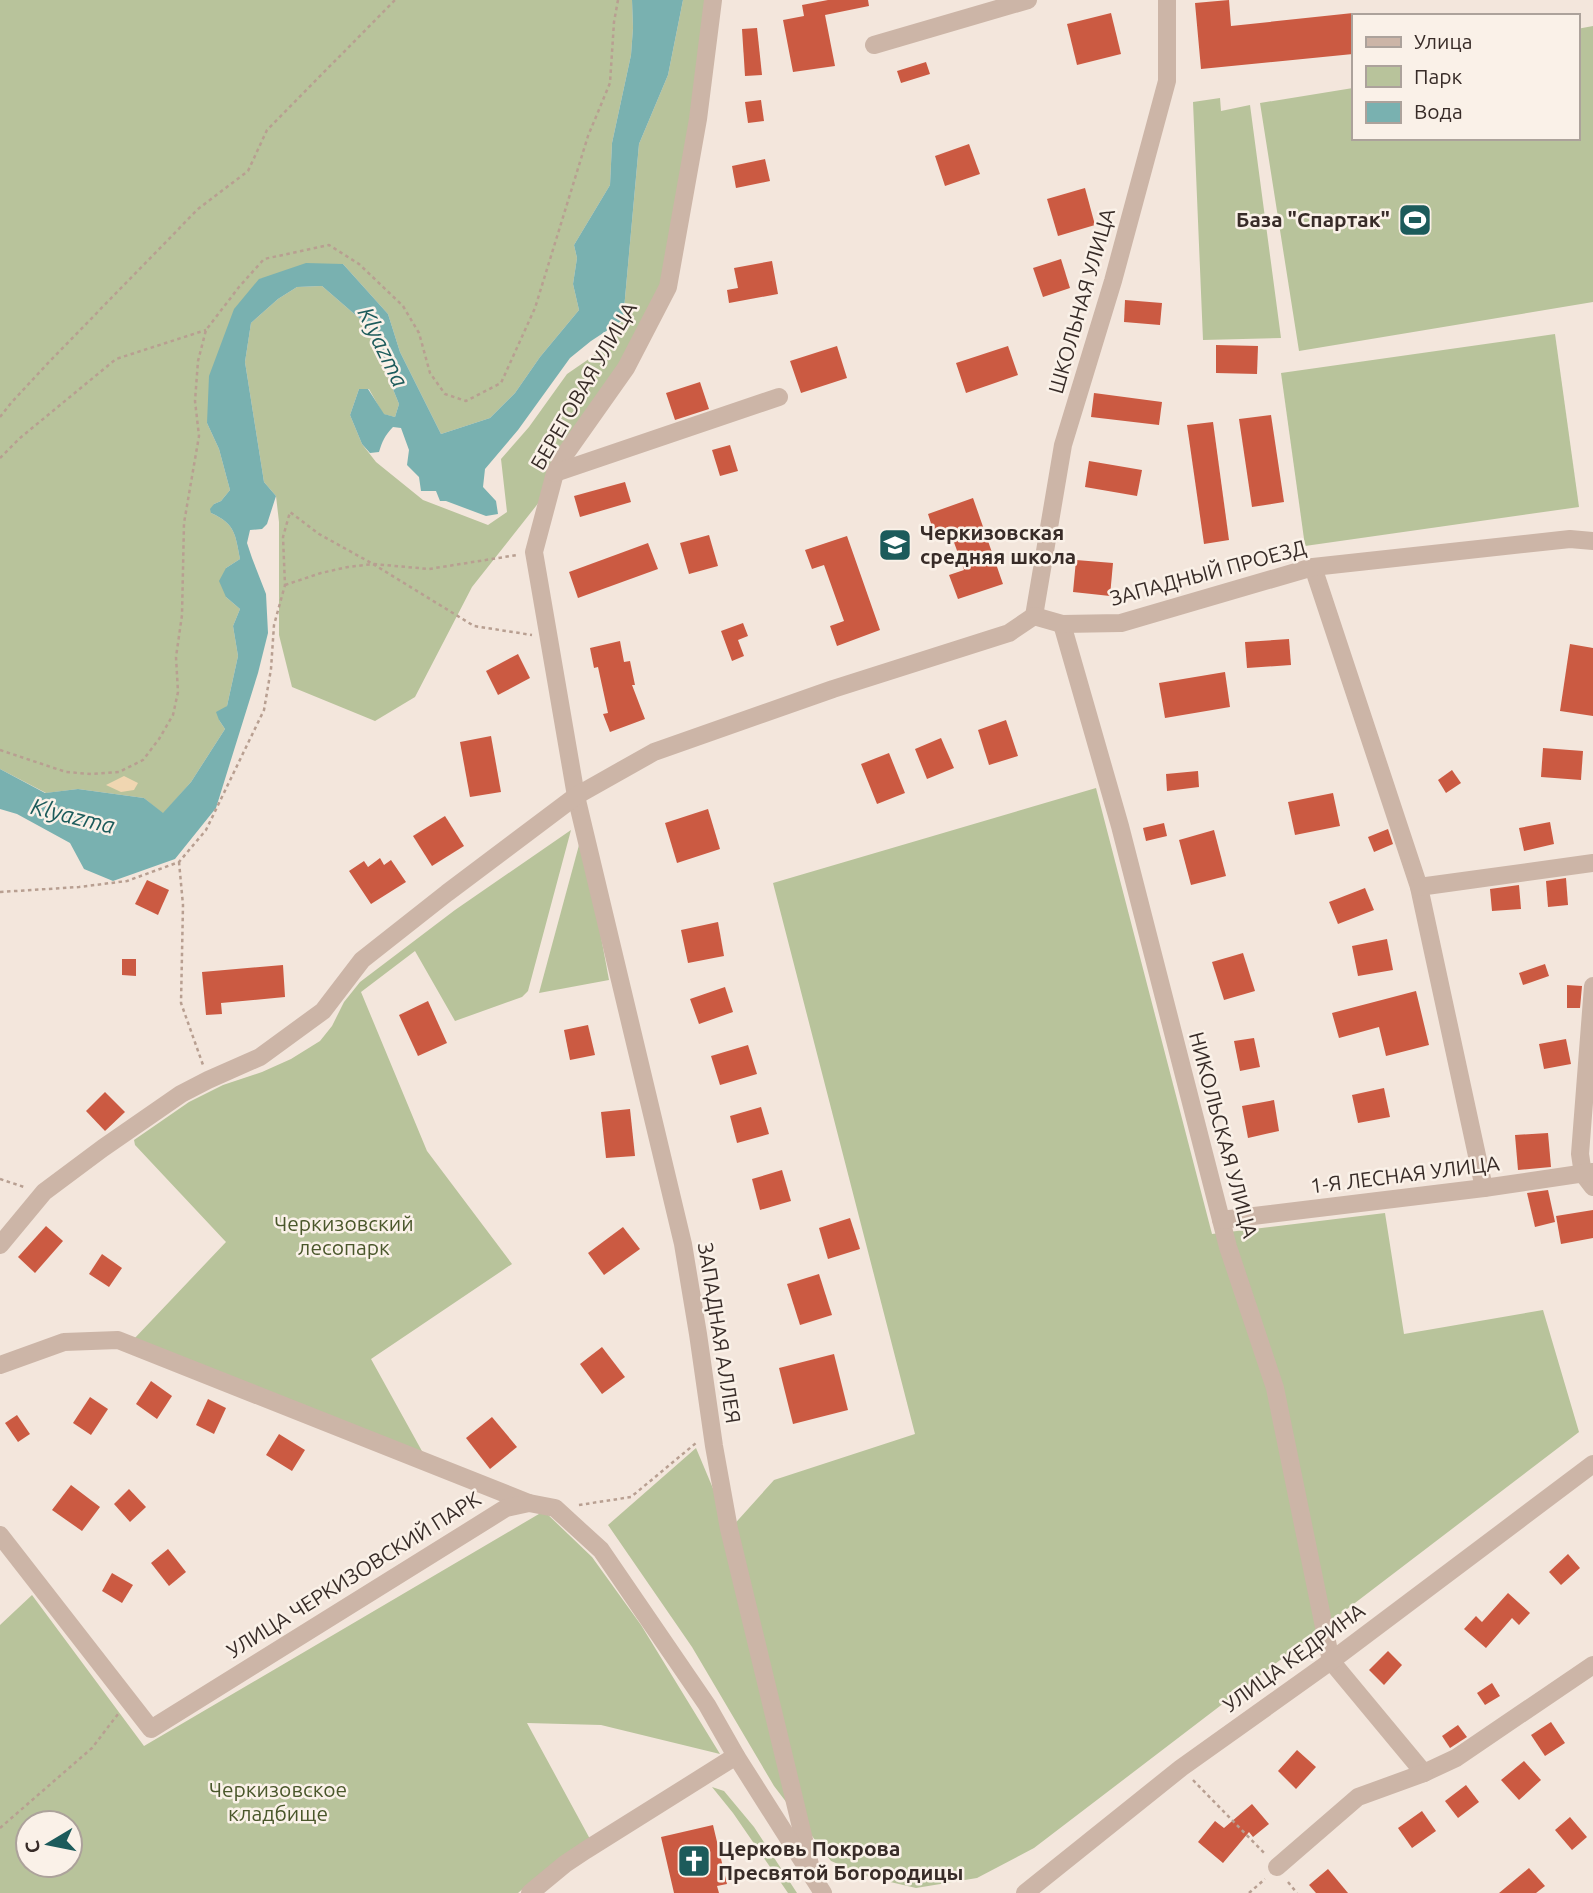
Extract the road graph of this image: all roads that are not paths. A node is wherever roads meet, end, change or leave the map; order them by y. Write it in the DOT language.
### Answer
graph roads {
  1 [pos="713,0"];
  2 [pos="1028,0"];
  3 [pos="1167,0"];
  4 [pos="874,45"];
  5 [pos="779,397"];
  6 [pos="555,473"];
  7 [pos="1593,541"];
  8 [pos="1313,567"];
  9 [pos="1034,616"];
  10 [pos="1062,624"];
  11 [pos="576,796"];
  12 [pos="1593,863"];
  13 [pos="1419,887"];
  14 [pos="1593,986"];
  15 [pos="1590,1177"];
  16 [pos="1484,1188"];
  17 [pos="1222,1220"];
  18 [pos="0,1245"];
  19 [pos="0,1366"];
  20 [pos="1593,1464"];
  21 [pos="530,1503"];
  22 [pos="0,1535"];
  23 [pos="1331,1661"];
  24 [pos="1593,1665"];
  25 [pos="736,1756"];
  26 [pos="1424,1773"];
  27 [pos="1277,1867"];
  28 [pos="813,1877"];
  29 [pos="530,1893"];
  30 [pos="823,1893"];
  31 [pos="830,1893"];
  32 [pos="1025,1893"];
  1 -- 6 [label="street, БЕРЕГОВАЯ УЛИЦА"];
  2 -- 4 [label="street"];
  3 -- 9 [label="street, ШКОЛЬНАЯ УЛИЦА"];
  5 -- 6 [label="street"];
  6 -- 11 [label="street, БЕРЕГОВАЯ УЛИЦА"];
  7 -- 8 [label="street, ЗАПАДНЫЙ ПРОЕЗД"];
  8 -- 10 [label="street, ЗАПАДНЫЙ ПРОЕЗД"];
  8 -- 13 [label="street"];
  9 -- 10 [label="street, ЗАПАДНЫЙ ПРОЕЗД"];
  9 -- 11 [label="street"];
  10 -- 17 [label="street, НИКОЛЬСКАЯ УЛИЦА"];
  11 -- 18 [label="street"];
  11 -- 28 [label="street, ЗАПАДНАЯ АЛЛЕЯ"];
  12 -- 13 [label="street"];
  13 -- 16 [label="street"];
  14 -- 15 [label="street"];
  15 -- 16 [label="street, 1-Я ЛЕСНАЯ УЛИЦА"];
  16 -- 17 [label="street, 1-Я ЛЕСНАЯ УЛИЦА"];
  17 -- 23 [label="street, НИКОЛЬСКАЯ УЛИЦА"];
  19 -- 21 [label="street"];
  20 -- 23 [label="street, УЛИЦА КЕДРИНА"];
  21 -- 22 [label="street, УЛИЦА ЧЕРКИЗОВСКИЙ ПАРК"];
  21 -- 25 [label="street, УЛИЦА ЧЕРКИЗОВСКИЙ ПАРК"];
  23 -- 26 [label="street"];
  23 -- 32 [label="street, УЛИЦА КЕДРИНА"];
  24 -- 26 [label="street"];
  25 -- 28 [label="street"];
  25 -- 29 [label="street"];
  26 -- 27 [label="street"];
  28 -- 30 [label="street"];
  28 -- 31 [label="street"];
}
